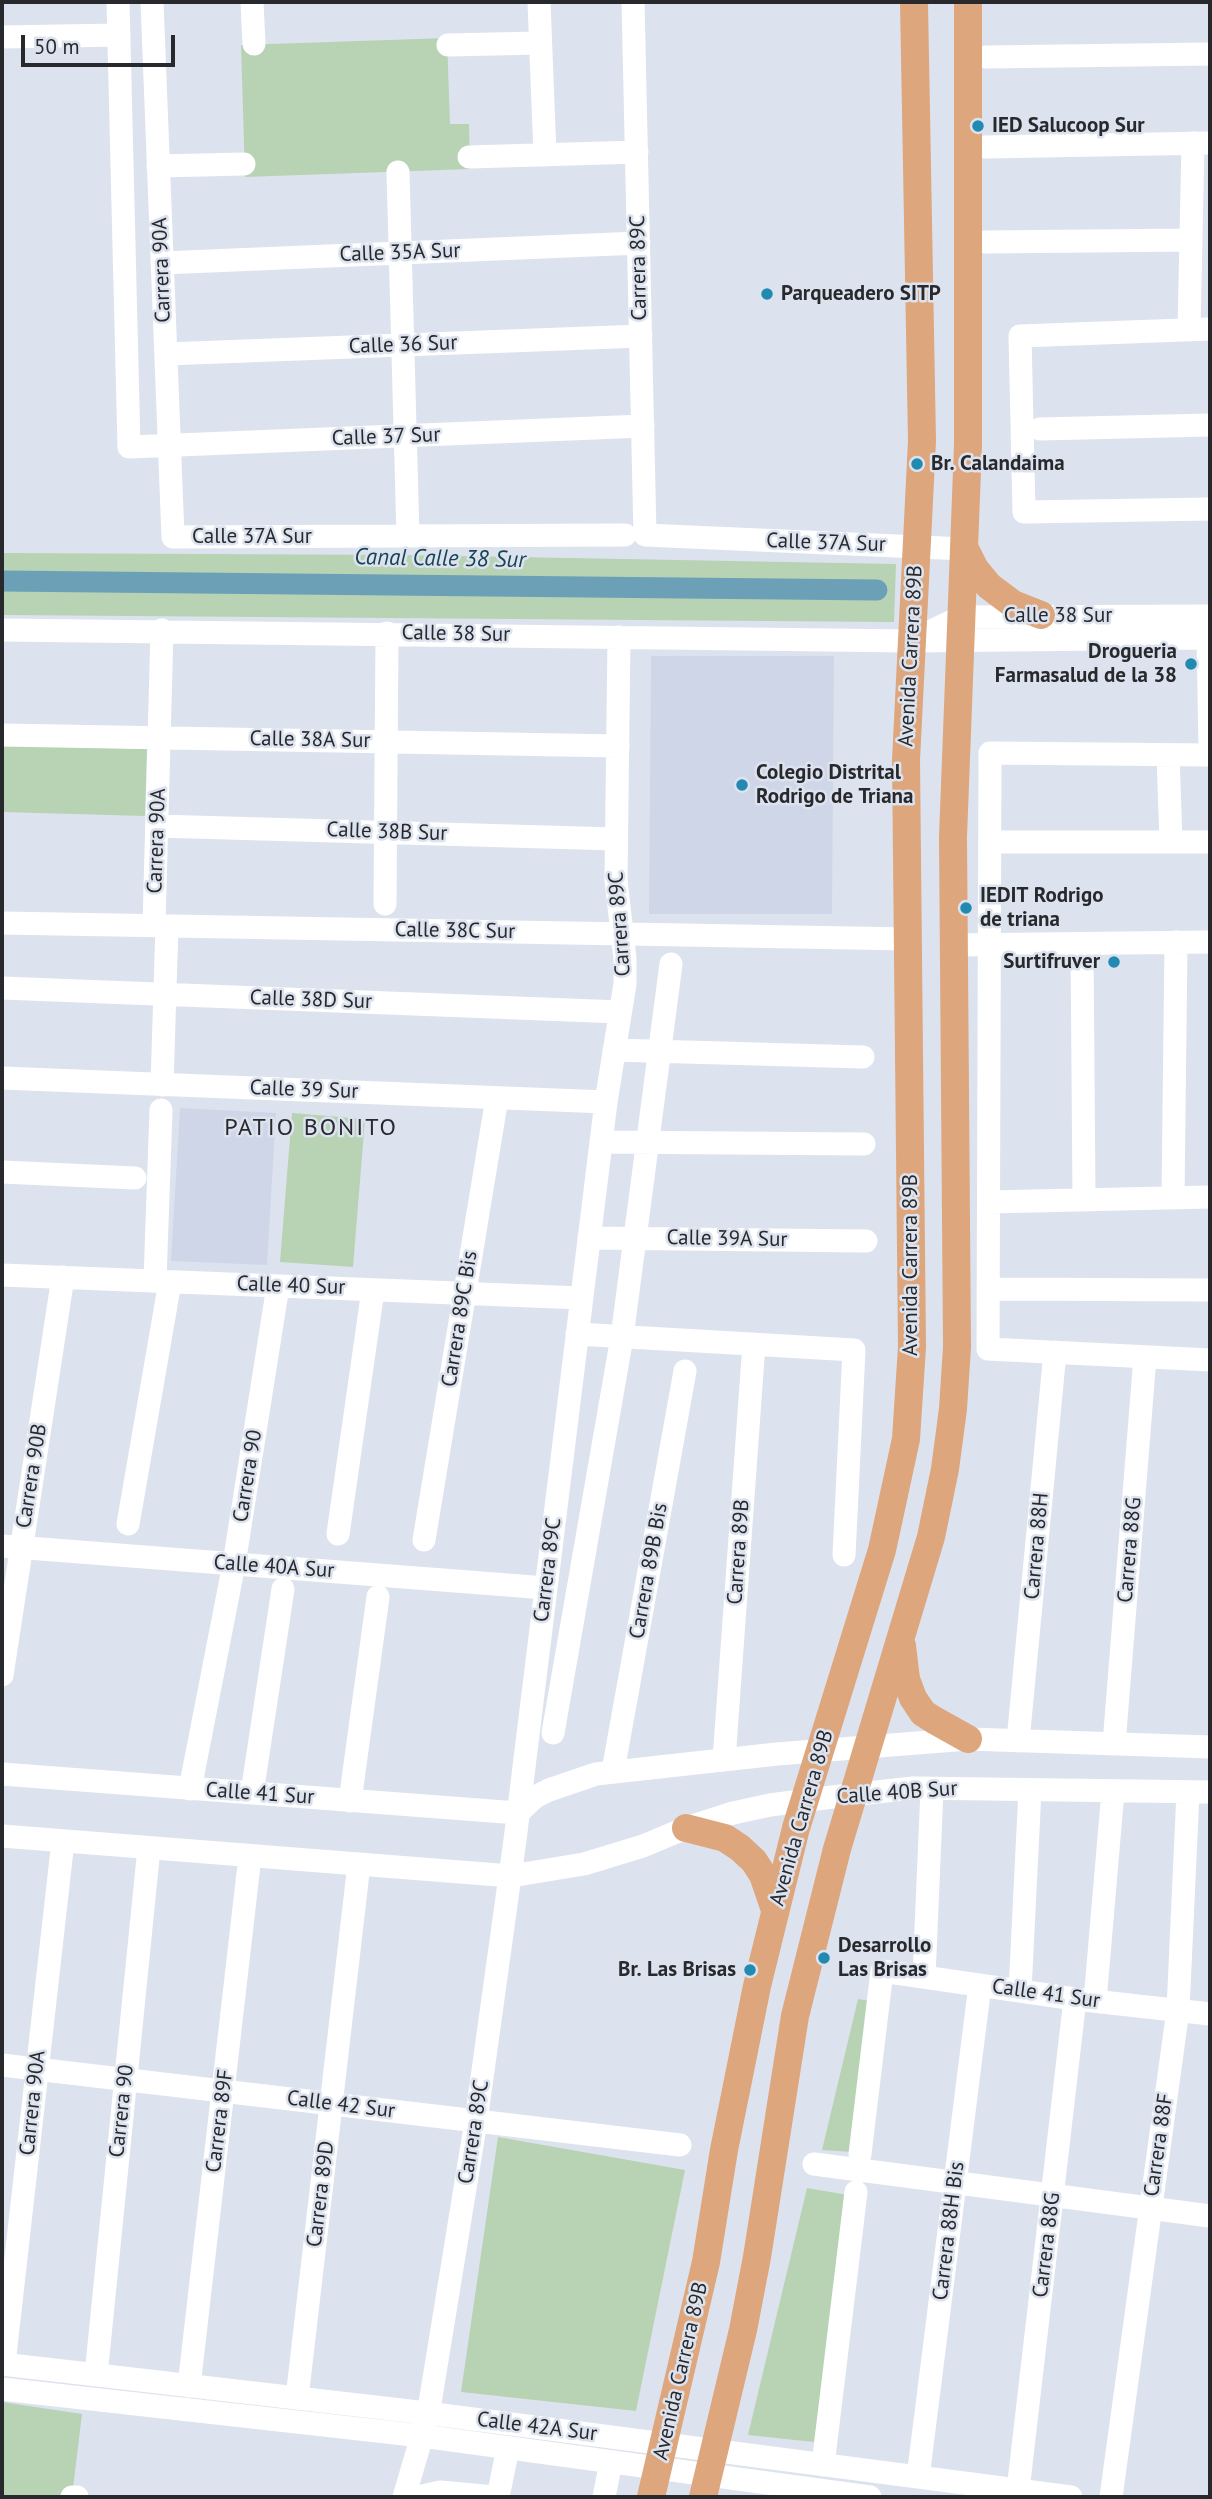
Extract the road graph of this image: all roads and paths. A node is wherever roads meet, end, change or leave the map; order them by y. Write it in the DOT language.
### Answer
graph roads {
  1 [pos="118,2"];
  2 [pos="152,2"];
  3 [pos="252,2"];
  4 [pos="539,2"];
  5 [pos="633,2"];
  6 [pos="914,2"];
  7 [pos="968,2"];
  8 [pos="118,35"];
  9 [pos="2,37"];
  10 [pos="540,43"];
  11 [pos="254,44"];
  12 [pos="448,45"];
  13 [pos="1210,54"];
  14 [pos="986,57"];
  15 [pos="1202,143"];
  16 [pos="985,147"];
  17 [pos="637,152"];
  18 [pos="545,155"];
  19 [pos="469,157"];
  20 [pos="244,164"];
  21 [pos="158,166"];
  22 [pos="398,172"];
  23 [pos="1191,240"];
  24 [pos="985,242"];
  25 [pos="639,243"];
  26 [pos="400,253"];
  27 [pos="162,263"];
  28 [pos="1200,329"];
  29 [pos="641,336"];
  30 [pos="402,345"];
  31 [pos="166,354"];
  32 [pos="1210,425"];
  33 [pos="643,426"];
  34 [pos="1040,429"];
  35 [pos="405,436"];
  36 [pos="169,446"];
  37 [pos="129,447"];
  38 [pos="1210,509"];
  39 [pos="635,535"];
  40 [pos="408,536"];
  41 [pos="173,537"];
  42 [pos="916,547"];
  43 [pos="965,549"];
  44 [pos="1041,615"];
  45 [pos="961,628"];
  46 [pos="2,630"];
  47 [pos="162,630"];
  48 [pos="1209,631"];
  49 [pos="387,633"];
  50 [pos="619,636"];
  51 [pos="911,641"];
  52 [pos="2,735"];
  53 [pos="159,738"];
  54 [pos="387,742"];
  55 [pos="618,746"];
  56 [pos="1210,748"];
  57 [pos="1168,755"];
  58 [pos="1210,755"];
  59 [pos="157,826"];
  60 [pos="386,832"];
  61 [pos="616,839"];
  62 [pos="990,842"];
  63 [pos="1171,842"];
  64 [pos="1210,842"];
  65 [pos="385,904"];
  66 [pos="2,923"];
  67 [pos="161,925"];
  68 [pos="622,934"];
  69 [pos="909,939"];
  70 [pos="1176,942"];
  71 [pos="1210,942"];
  72 [pos="1082,944"];
  73 [pos="954,945"];
  74 [pos="989,945"];
  75 [pos="671,964"];
  76 [pos="2,988"];
  77 [pos="165,995"];
  78 [pos="621,1013"];
  79 [pos="614,1050"];
  80 [pos="660,1052"];
  81 [pos="863,1057"];
  82 [pos="2,1078"];
  83 [pos="162,1085"];
  84 [pos="497,1098"];
  85 [pos="606,1102"];
  86 [pos="161,1110"];
  87 [pos="601,1142"];
  88 [pos="647,1143"];
  89 [pos="864,1144"];
  90 [pos="2,1172"];
  91 [pos="135,1178"];
  92 [pos="1210,1197"];
  93 [pos="1173,1198"];
  94 [pos="1084,1200"];
  95 [pos="989,1202"];
  96 [pos="589,1238"];
  97 [pos="635,1238"];
  98 [pos="866,1241"];
  99 [pos="2,1275"];
  100 [pos="63,1277"];
  101 [pos="162,1281"];
  102 [pos="278,1286"];
  103 [pos="988,1289"];
  104 [pos="373,1290"];
  105 [pos="1210,1290"];
  106 [pos="465,1293"];
  107 [pos="581,1298"];
  108 [pos="577,1334"];
  109 [pos="622,1337"];
  110 [pos="754,1344"];
  111 [pos="1055,1352"];
  112 [pos="1145,1357"];
  113 [pos="1210,1360"];
  114 [pos="685,1371"];
  115 [pos="128,1524"];
  116 [pos="338,1534"];
  117 [pos="424,1540"];
  118 [pos="12,1547"];
  119 [pos="844,1555"];
  120 [pos="234,1564"];
  121 [pos="546,1588"];
  122 [pos="283,1589"];
  123 [pos="378,1597"];
  124 [pos="902,1637"];
  125 [pos="2,1675"];
  126 [pos="553,1733"];
  127 [pos="968,1739"];
  128 [pos="1018,1741"];
  129 [pos="1114,1744"];
  130 [pos="867,1747"];
  131 [pos="1210,1747"];
  132 [pos="819,1751"];
  133 [pos="724,1760"];
  134 [pos="613,1771"];
  135 [pos="2,1774"];
  136 [pos="190,1788"];
  137 [pos="932,1789"];
  138 [pos="1030,1790"];
  139 [pos="1113,1791"];
  140 [pos="1199,1792"];
  141 [pos="252,1793"];
  142 [pos="853,1794"];
  143 [pos="350,1801"];
  144 [pos="804,1801"];
  145 [pos="518,1814"];
  146 [pos="686,1828"];
  147 [pos="2,1836"];
  148 [pos="63,1841"];
  149 [pos="149,1848"];
  150 [pos="250,1856"];
  151 [pos="359,1864"];
  152 [pos="511,1876"];
  153 [pos="775,1910"];
  154 [pos="924,1977"];
  155 [pos="980,1985"];
  156 [pos="1020,1991"];
  157 [pos="1085,2000"];
  158 [pos="1178,2010"];
  159 [pos="1210,2014"];
  160 [pos="2,2065"];
  161 [pos="37,2069"];
  162 [pos="126,2079"];
  163 [pos="223,2091"];
  164 [pos="331,2104"];
  165 [pos="477,2121"];
  166 [pos="680,2145"];
  167 [pos="860,2154"];
  168 [pos="814,2164"];
  169 [pos="956,2182"];
  170 [pos="856,2192"];
  171 [pos="1052,2195"];
  172 [pos="1150,2208"];
  173 [pos="1210,2216"];
  174 [pos="3,2364"];
  175 [pos="96,2375"];
  176 [pos="189,2386"];
  177 [pos="2,2389"];
  178 [pos="297,2398"];
  179 [pos="428,2413"];
  180 [pos="422,2436"];
  181 [pos="508,2448"];
  182 [pos="661,2456"];
  183 [pos="611,2462"];
  184 [pos="823,2465"];
  185 [pos="709,2474"];
  186 [pos="918,2477"];
  187 [pos="1018,2490"];
  188 [pos="404,2497"];
  189 [pos="418,2497"];
  190 [pos="496,2497"];
  191 [pos="604,2497"];
  192 [pos="651,2497"];
  193 [pos="870,2497"];
  194 [pos="1071,2497"];
  195 [pos="1111,2497"];
  1 -- 8 [label="street, Carrera 90A"];
  2 -- 21 [label="street, Carrera 90A"];
  3 -- 11 [label="street"];
  4 -- 10 [label="street"];
  5 -- 17 [label="street, Carrera 89C"];
  6 -- 42 [label="main road, Avenida Carrera 89B"];
  7 -- 43 [label="main road, Avenida Carrera 89B"];
  8 -- 9 [label="street"];
  8 -- 37 [label="street, Carrera 90A"];
  10 -- 12 [label="street"];
  10 -- 18 [label="street"];
  13 -- 14 [label="street"];
  15 -- 16 [label="street"];
  15 -- 23 [label="street"];
  17 -- 18 [label="street"];
  17 -- 25 [label="street, Carrera 89C"];
  18 -- 19 [label="street"];
  20 -- 21 [label="street"];
  21 -- 27 [label="street, Carrera 90A"];
  22 -- 26 [label="street"];
  23 -- 24 [label="street"];
  23 -- 28 [label="street"];
  25 -- 26 [label="street, Calle 35A Sur"];
  25 -- 29 [label="street, Carrera 89C"];
  26 -- 27 [label="street, Calle 35A Sur"];
  26 -- 30 [label="street"];
  27 -- 31 [label="street, Carrera 90A"];
  28 -- 38 [label="street"];
  29 -- 30 [label="street, Calle 36 Sur"];
  29 -- 33 [label="street, Carrera 89C"];
  30 -- 31 [label="street, Calle 36 Sur"];
  30 -- 35 [label="street"];
  31 -- 36 [label="street, Carrera 90A"];
  32 -- 34 [label="street"];
  33 -- 35 [label="street, Calle 37 Sur"];
  33 -- 39 [label="street, Carrera 89C"];
  35 -- 36 [label="street, Calle 37 Sur"];
  35 -- 40 [label="street"];
  36 -- 37 [label="street, Calle 37 Sur"];
  36 -- 41 [label="street, Carrera 90A"];
  39 -- 40 [label="street, Calle 37A Sur"];
  39 -- 42 [label="street, Calle 37A Sur"];
  40 -- 41 [label="street, Calle 37A Sur"];
  42 -- 43 [label="street, Calle 37A Sur"];
  42 -- 51 [label="main road, Avenida Carrera 89B"];
  43 -- 44 [label="main road"];
  43 -- 45 [label="main road, Avenida Carrera 89B"];
  44 -- 45 [label="street, Calle 38 Sur"];
  44 -- 48 [label="street, Calle 38 Sur"];
  45 -- 48 [label="street, Calle 38 Sur"];
  45 -- 51 [label="street, Calle 38 Sur"];
  45 -- 73 [label="main road, Avenida Carrera 89B"];
  46 -- 47 [label="street, Calle 38 Sur"];
  47 -- 49 [label="street, Calle 38 Sur"];
  47 -- 53 [label="street, Carrera 90A"];
  48 -- 56 [label="street"];
  49 -- 50 [label="street, Calle 38 Sur"];
  49 -- 54 [label="street"];
  50 -- 51 [label="street, Calle 38 Sur"];
  50 -- 55 [label="street, Carrera 89C"];
  51 -- 69 [label="main road, Avenida Carrera 89B"];
  52 -- 53 [label="street, Calle 38A Sur"];
  53 -- 54 [label="street, Calle 38A Sur"];
  53 -- 59 [label="street, Carrera 90A"];
  54 -- 55 [label="street, Calle 38A Sur"];
  54 -- 60 [label="street"];
  55 -- 61 [label="street, Carrera 89C"];
  57 -- 58 [label="street"];
  57 -- 62 [label="street"];
  57 -- 63 [label="street"];
  59 -- 60 [label="street, Calle 38B Sur"];
  59 -- 67 [label="street, Carrera 90A"];
  60 -- 61 [label="street, Calle 38B Sur"];
  60 -- 65 [label="street"];
  61 -- 68 [label="street, Carrera 89C"];
  62 -- 63 [label="street"];
  62 -- 74 [label="street"];
  63 -- 64 [label="street"];
  66 -- 67 [label="street, Calle 38C Sur"];
  67 -- 68 [label="street, Calle 38C Sur"];
  67 -- 77 [label="street, Carrera 90A"];
  68 -- 69 [label="street, Calle 38C Sur"];
  68 -- 78 [label="street, Carrera 89C"];
  69 -- 132 [label="main road, Avenida Carrera 89B"];
  70 -- 71 [label="street"];
  70 -- 72 [label="street"];
  70 -- 93 [label="street"];
  72 -- 74 [label="street"];
  72 -- 94 [label="street"];
  73 -- 74 [label="street"];
  73 -- 124 [label="main road, Avenida Carrera 89B"];
  74 -- 95 [label="street"];
  75 -- 80 [label="street"];
  76 -- 77 [label="street, Calle 38D Sur"];
  77 -- 78 [label="street, Calle 38D Sur"];
  77 -- 83 [label="street, Carrera 90A"];
  78 -- 79 [label="street, Carrera 89C"];
  79 -- 80 [label="street"];
  79 -- 85 [label="street, Carrera 89C"];
  80 -- 81 [label="street"];
  80 -- 88 [label="street"];
  82 -- 83 [label="street, Calle 39 Sur"];
  83 -- 84 [label="street, Calle 39 Sur"];
  84 -- 85 [label="street, Calle 39 Sur"];
  84 -- 106 [label="street, Carrera 89C Bis"];
  85 -- 87 [label="street, Carrera 89C"];
  86 -- 101 [label="street"];
  87 -- 88 [label="street"];
  87 -- 96 [label="street, Carrera 89C"];
  88 -- 89 [label="street"];
  88 -- 97 [label="street"];
  90 -- 91 [label="street"];
  92 -- 93 [label="street"];
  93 -- 94 [label="street"];
  94 -- 95 [label="street"];
  95 -- 103 [label="street"];
  96 -- 97 [label="street, Calle 39A Sur"];
  96 -- 107 [label="street, Carrera 89C"];
  97 -- 98 [label="street, Calle 39A Sur"];
  97 -- 109 [label="street"];
  99 -- 100 [label="street, Calle 40 Sur"];
  100 -- 101 [label="street, Calle 40 Sur"];
  100 -- 118 [label="street, Carrera 90B"];
  101 -- 102 [label="street, Calle 40 Sur"];
  101 -- 115 [label="street"];
  102 -- 104 [label="street, Calle 40 Sur"];
  102 -- 120 [label="street, Carrera 90"];
  103 -- 105 [label="street"];
  103 -- 111 [label="street"];
  104 -- 106 [label="street, Calle 40 Sur"];
  104 -- 116 [label="street"];
  106 -- 107 [label="street, Calle 40 Sur"];
  106 -- 117 [label="street, Carrera 89C Bis"];
  107 -- 108 [label="street, Carrera 89C"];
  108 -- 109 [label="street"];
  108 -- 121 [label="street, Carrera 89C"];
  109 -- 110 [label="street"];
  109 -- 126 [label="street"];
  110 -- 119 [label="street"];
  110 -- 133 [label="street, Carrera 89B"];
  111 -- 112 [label="street"];
  111 -- 128 [label="street, Carrera 88H"];
  112 -- 113 [label="street"];
  112 -- 129 [label="street, Carrera 88G"];
  114 -- 134 [label="street, Carrera 89B Bis"];
  118 -- 120 [label="street, Calle 40A Sur"];
  118 -- 125 [label="street, Carrera 90B"];
  120 -- 121 [label="street, Calle 40A Sur"];
  120 -- 136 [label="street, Carrera 90"];
  121 -- 145 [label="street, Carrera 89C"];
  122 -- 141 [label="street"];
  123 -- 143 [label="street"];
  124 -- 127 [label="main road"];
  124 -- 130 [label="main road, Avenida Carrera 89B"];
  127 -- 128 [label="street"];
  127 -- 130 [label="street"];
  128 -- 129 [label="street"];
  129 -- 131 [label="street"];
  130 -- 132 [label="street"];
  130 -- 142 [label="main road, Avenida Carrera 89B"];
  132 -- 133 [label="street"];
  132 -- 144 [label="main road, Avenida Carrera 89B"];
  133 -- 134 [label="street"];
  134 -- 145 [label="street"];
  135 -- 136 [label="street, Calle 41 Sur"];
  136 -- 141 [label="street, Calle 41 Sur"];
  137 -- 138 [label="street, Calle 40B Sur"];
  137 -- 142 [label="street, Calle 40B Sur"];
  137 -- 154 [label="street"];
  138 -- 139 [label="street, Calle 40B Sur"];
  138 -- 156 [label="street"];
  139 -- 140 [label="street, Calle 40B Sur"];
  139 -- 157 [label="street, Carrera 88G"];
  140 -- 158 [label="street, Carrera 88F"];
  141 -- 143 [label="street, Calle 41 Sur"];
  142 -- 144 [label="street, Calle 40B Sur"];
  142 -- 185 [label="main road, Avenida Carrera 89B"];
  143 -- 145 [label="street, Calle 41 Sur"];
  144 -- 146 [label="street, Calle 40B Sur"];
  144 -- 153 [label="main road, Avenida Carrera 89B"];
  145 -- 152 [label="street, Carrera 89C"];
  146 -- 152 [label="street, Calle 40B Sur"];
  146 -- 153 [label="main road"];
  147 -- 148 [label="street"];
  148 -- 149 [label="street"];
  148 -- 161 [label="street, Carrera 90A"];
  149 -- 150 [label="street"];
  149 -- 162 [label="street, Carrera 90"];
  150 -- 151 [label="street"];
  150 -- 163 [label="street, Carrera 89F"];
  151 -- 152 [label="street"];
  151 -- 164 [label="street, Carrera 89D"];
  152 -- 165 [label="street, Carrera 89C"];
  153 -- 182 [label="main road, Avenida Carrera 89B"];
  154 -- 155 [label="street, Calle 41 Sur"];
  154 -- 167 [label="street, Calle 41 Sur"];
  155 -- 156 [label="street, Calle 41 Sur"];
  155 -- 169 [label="street, Carrera 88H Bis"];
  156 -- 157 [label="street, Calle 41 Sur"];
  157 -- 158 [label="street, Calle 41 Sur"];
  157 -- 171 [label="street, Carrera 88G"];
  158 -- 159 [label="street, Calle 41 Sur"];
  158 -- 172 [label="street, Carrera 88F"];
  160 -- 161 [label="street, Calle 42 Sur"];
  161 -- 162 [label="street, Calle 42 Sur"];
  161 -- 174 [label="street, Carrera 90A"];
  162 -- 163 [label="street, Calle 42 Sur"];
  162 -- 175 [label="street, Carrera 90"];
  163 -- 164 [label="street, Calle 42 Sur"];
  163 -- 176 [label="street, Carrera 89F"];
  164 -- 165 [label="street, Calle 42 Sur"];
  164 -- 178 [label="street, Carrera 89D"];
  165 -- 166 [label="street, Calle 42 Sur"];
  165 -- 179 [label="street, Carrera 89C"];
  168 -- 169 [label="street"];
  169 -- 171 [label="street"];
  169 -- 186 [label="street, Carrera 88H Bis"];
  170 -- 184 [label="street"];
  171 -- 172 [label="street"];
  171 -- 187 [label="street, Carrera 88G"];
  172 -- 173 [label="street"];
  172 -- 195 [label="street, Carrera 88F"];
  174 -- 175 [label="street, Calle 42A Sur"];
  175 -- 176 [label="street, Calle 42A Sur"];
  176 -- 178 [label="street, Calle 42A Sur"];
  177 -- 180 [label="street, Calle 42A Sur"];
  178 -- 179 [label="street, Calle 42A Sur"];
  179 -- 180 [label="street, Carrera 89C"];
  179 -- 182 [label="street, Calle 42A Sur"];
  180 -- 181 [label="street, Calle 42A Sur"];
  180 -- 188 [label="street, Carrera 89C"];
  181 -- 183 [label="street, Calle 42A Sur"];
  181 -- 190 [label="street"];
  182 -- 183 [label="street, Calle 42A Sur"];
  182 -- 185 [label="street, Calle 42A Sur"];
  182 -- 192 [label="main road, Avenida Carrera 89B"];
  183 -- 191 [label="street"];
  184 -- 185 [label="street, Calle 42A Sur"];
  184 -- 186 [label="street, Calle 42A Sur"];
  185 -- 193 [label="street, Calle 42A Sur"];
  186 -- 187 [label="street, Calle 42A Sur"];
  187 -- 194 [label="street, Calle 42A Sur"];
  189 -- 190 [label="street"];
}
